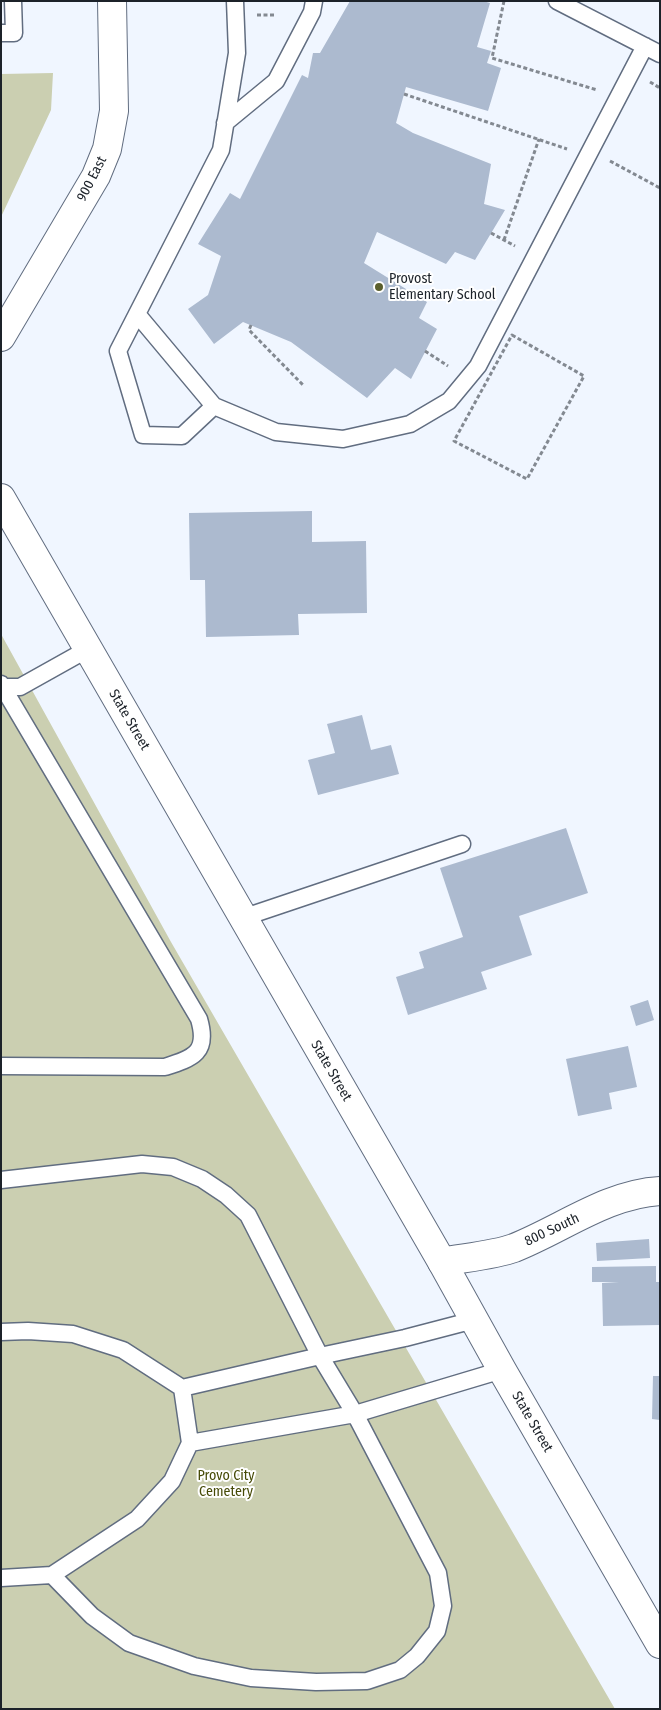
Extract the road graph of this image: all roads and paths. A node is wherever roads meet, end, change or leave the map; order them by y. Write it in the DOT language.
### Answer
graph roads {
  1 [pos="13,1"];
  2 [pos="112,1"];
  3 [pos="235,1"];
  4 [pos="314,1"];
  5 [pos="504,1"];
  6 [pos="557,1"];
  7 [pos="1,33"];
  8 [pos="645,46"];
  9 [pos="660,54"];
  10 [pos="598,90"];
  11 [pos="404,94"];
  12 [pos="225,123"];
  13 [pos="539,139"];
  14 [pos="568,149"];
  15 [pos="608,160"];
  16 [pos="660,188"];
  17 [pos="491,233"];
  18 [pos="504,240"];
  19 [pos="517,247"];
  20 [pos="137,314"];
  21 [pos="251,325"];
  22 [pos="1,337"];
  23 [pos="425,352"];
  24 [pos="452,369"];
  25 [pos="303,385"];
  26 [pos="214,406"];
  27 [pos="454,442"];
  28 [pos="1,498"];
  29 [pos="88,649"];
  30 [pos="2,686"];
  31 [pos="462,844"];
  32 [pos="242,918"];
  33 [pos="1,1066"];
  34 [pos="1,1180"];
  35 [pos="660,1191"];
  36 [pos="442,1262"];
  37 [pos="474,1320"];
  38 [pos="1,1332"];
  39 [pos="320,1356"];
  40 [pos="502,1370"];
  41 [pos="182,1388"];
  42 [pos="355,1414"];
  43 [pos="190,1443"];
  44 [pos="52,1575"];
  45 [pos="1,1578"];
  46 [pos="660,1644"];
  1 -- 7 [label="lane"];
  2 -- 22 [label="main road, 900 East"];
  3 -- 12 [label="lane"];
  4 -- 12 [label="lane"];
  5 -- 10 [label="path"];
  6 -- 8 [label="lane"];
  8 -- 9 [label="lane"];
  8 -- 26 [label="lane"];
  11 -- 13 [label="path"];
  12 -- 20 [label="lane"];
  13 -- 14 [label="path"];
  13 -- 18 [label="path"];
  15 -- 16 [label="path"];
  17 -- 18 [label="path"];
  18 -- 19 [label="path"];
  20 -- 26 [label="lane"];
  20 -- 26 [label="lane"];
  21 -- 25 [label="path"];
  23 -- 24 [label="path"];
  27 -- 27 [label="path"];
  28 -- 29 [label="main road, State Street"];
  29 -- 30 [label="lane"];
  29 -- 32 [label="main road, State Street"];
  30 -- 33 [label="lane"];
  31 -- 32 [label="lane"];
  32 -- 36 [label="main road, State Street"];
  34 -- 39 [label="lane"];
  35 -- 36 [label="main road, 800 South"];
  36 -- 37 [label="main road, State Street"];
  37 -- 39 [label="lane"];
  37 -- 40 [label="main road, State Street"];
  38 -- 41 [label="lane"];
  39 -- 41 [label="lane"];
  39 -- 42 [label="lane"];
  40 -- 42 [label="lane"];
  40 -- 46 [label="main road, State Street"];
  41 -- 43 [label="lane"];
  42 -- 43 [label="lane"];
  42 -- 44 [label="lane"];
  43 -- 44 [label="lane"];
  44 -- 45 [label="lane"];
}
